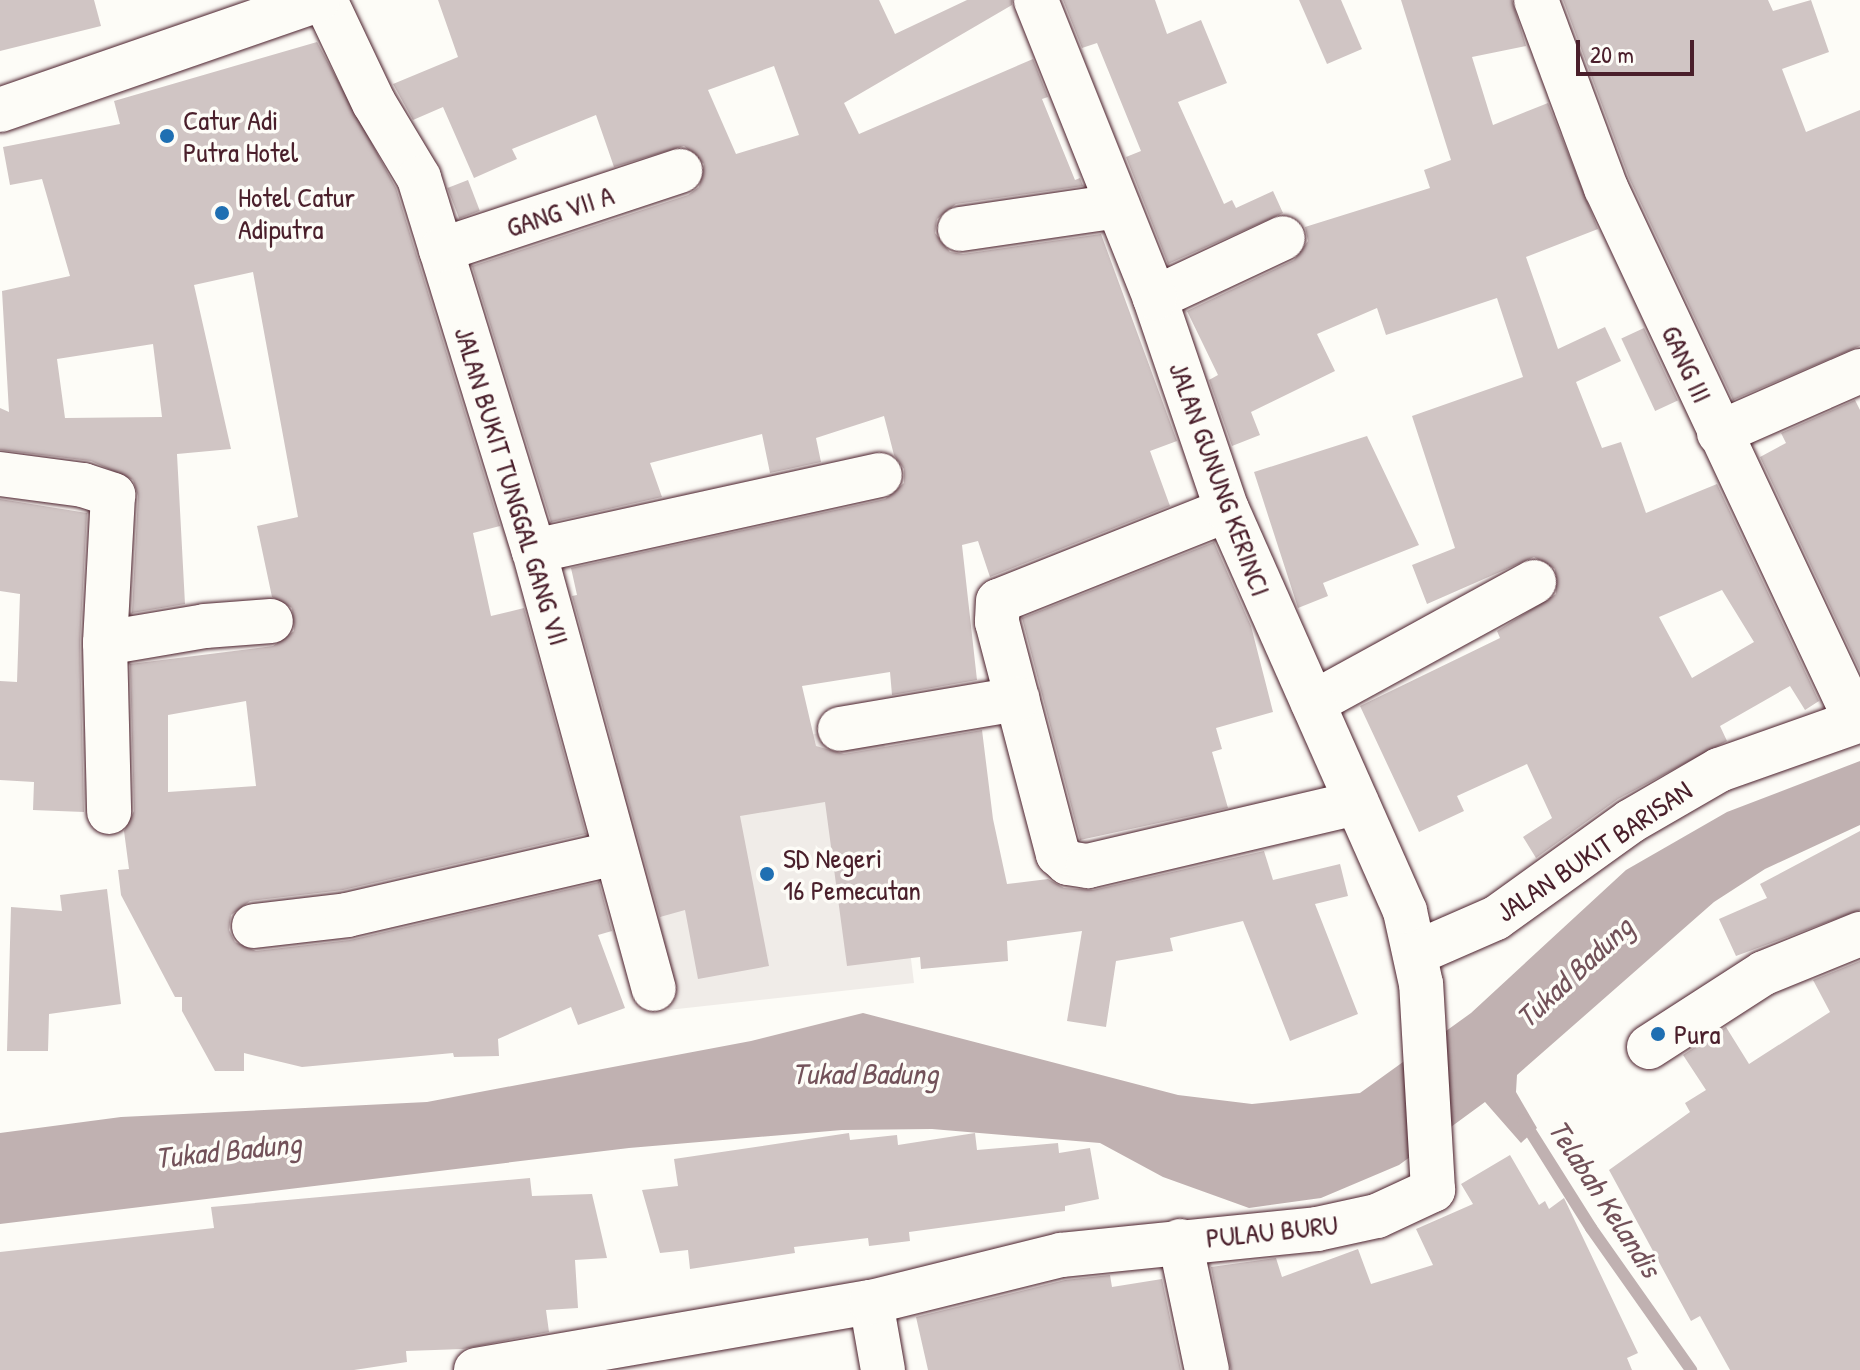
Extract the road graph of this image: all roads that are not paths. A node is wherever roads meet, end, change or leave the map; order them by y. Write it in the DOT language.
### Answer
graph roads {
  1 [pos="318,0"];
  2 [pos="325,0"];
  3 [pos="1036,0"];
  4 [pos="1536,0"];
  5 [pos="0,110"];
  6 [pos="680,171"];
  7 [pos="1117,206"];
  8 [pos="960,229"];
  9 [pos="1283,238"];
  10 [pos="441,250"];
  11 [pos="1155,298"];
  12 [pos="1860,371"];
  13 [pos="1719,433"];
  14 [pos="0,474"];
  15 [pos="880,475"];
  16 [pos="1227,510"];
  17 [pos="534,551"];
  18 [pos="1534,582"];
  19 [pos="271,621"];
  20 [pos="105,643"];
  21 [pos="1017,699"];
  22 [pos="1313,703"];
  23 [pos="1858,720"];
  24 [pos="840,729"];
  25 [pos="1357,803"];
  26 [pos="109,812"];
  27 [pos="615,853"];
  28 [pos="254,926"];
  29 [pos="1860,934"];
  30 [pos="1420,968"];
  31 [pos="654,989"];
  32 [pos="1649,1047"];
  33 [pos="1180,1241"];
  34 [pos="871,1302"];
  35 [pos="476,1370"];
  36 [pos="883,1370"];
  37 [pos="1207,1370"];
  1 -- 5 [label="street"];
  2 -- 10 [label="street, JALAN BUKIT TUNGGAL GANG VII"];
  3 -- 7 [label="street, JALAN GUNUNG KERINCI"];
  4 -- 13 [label="street, GANG III"];
  6 -- 10 [label="street, GANG VII A"];
  7 -- 8 [label="street"];
  7 -- 11 [label="street, JALAN GUNUNG KERINCI"];
  9 -- 11 [label="street"];
  10 -- 17 [label="street, JALAN BUKIT TUNGGAL GANG VII"];
  11 -- 16 [label="street, JALAN GUNUNG KERINCI"];
  12 -- 13 [label="street"];
  13 -- 23 [label="street, GANG III"];
  14 -- 20 [label="street"];
  15 -- 17 [label="street"];
  16 -- 21 [label="street"];
  16 -- 22 [label="street, JALAN GUNUNG KERINCI"];
  17 -- 27 [label="street, JALAN BUKIT TUNGGAL GANG VII"];
  18 -- 22 [label="street"];
  19 -- 20 [label="street"];
  20 -- 26 [label="street"];
  21 -- 24 [label="street"];
  21 -- 25 [label="street"];
  22 -- 25 [label="street, JALAN GUNUNG KERINCI"];
  23 -- 30 [label="street, JALAN BUKIT BARISAN"];
  25 -- 30 [label="street, JALAN GUNUNG KERINCI"];
  27 -- 28 [label="street"];
  27 -- 31 [label="street, JALAN BUKIT TUNGGAL GANG VII"];
  29 -- 32 [label="street"];
  30 -- 33 [label="street, PULAU BURU"];
  33 -- 34 [label="street, PULAU BURU"];
  33 -- 37 [label="street"];
  34 -- 35 [label="street, PULAU BURU"];
  34 -- 36 [label="street"];
}
